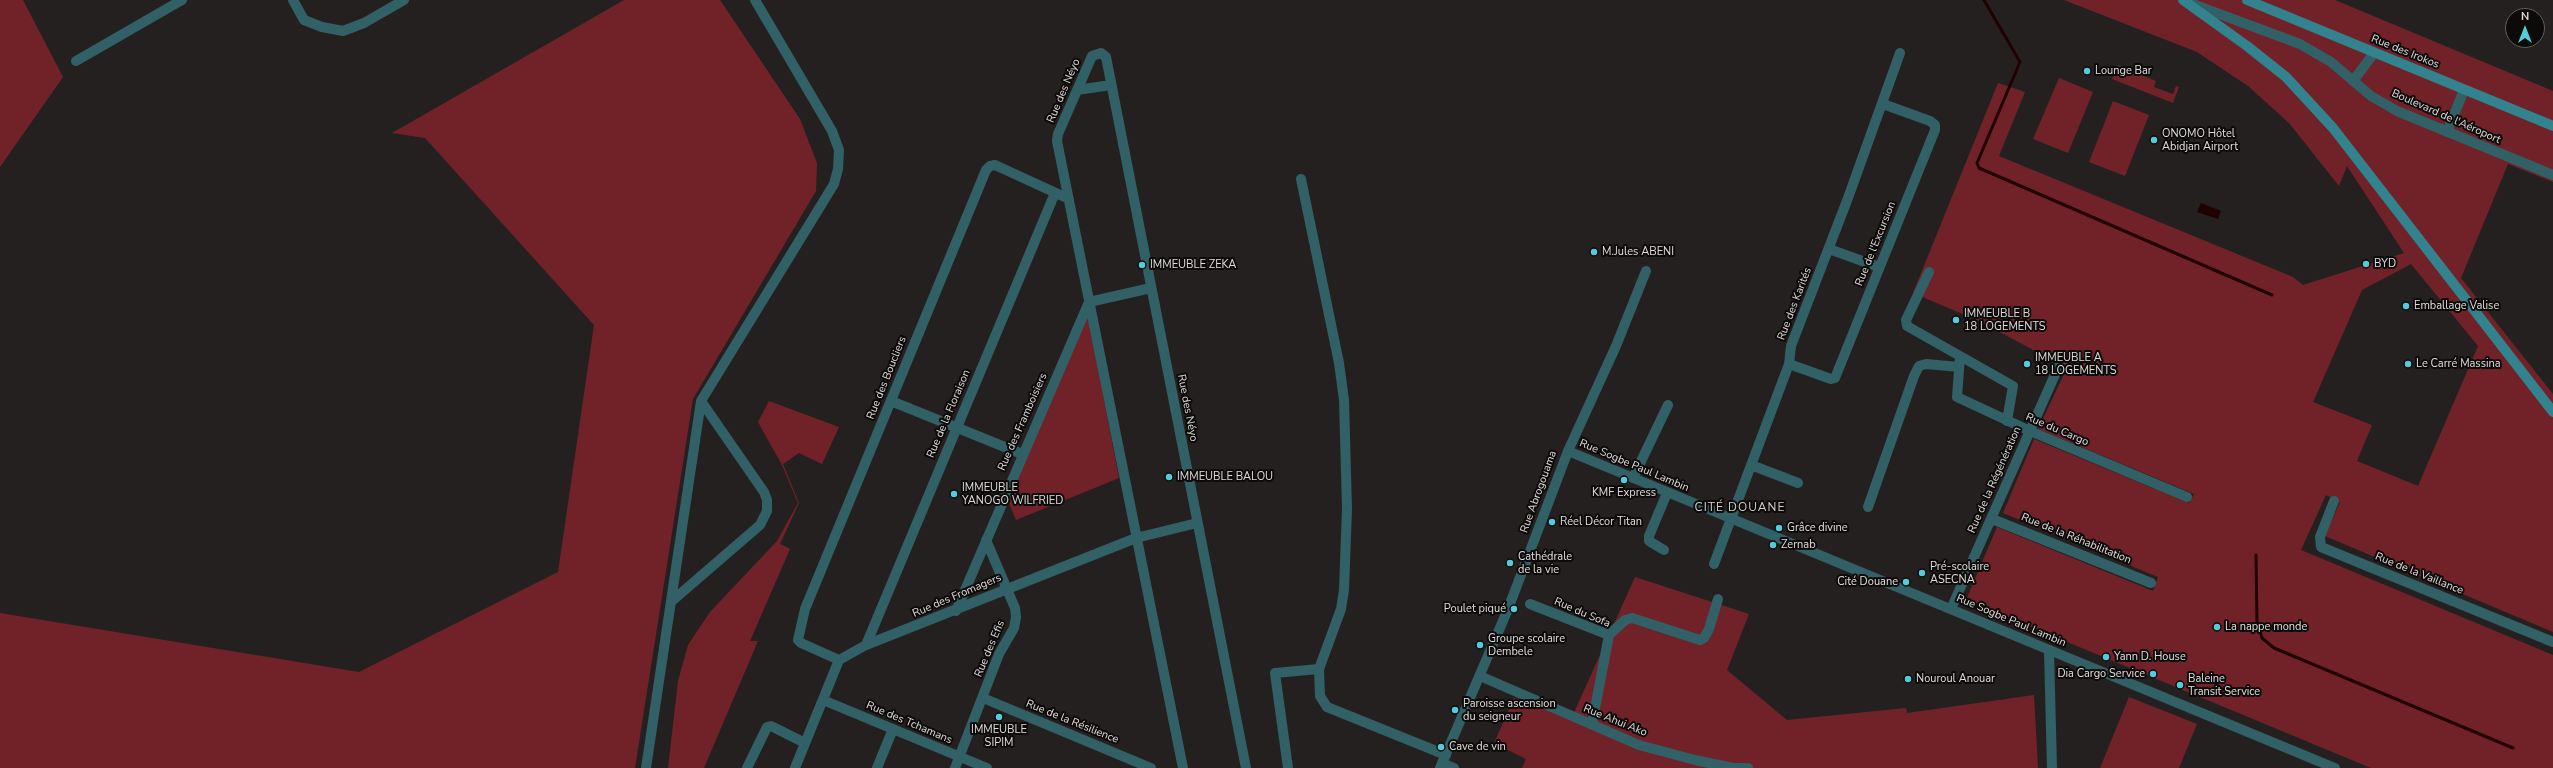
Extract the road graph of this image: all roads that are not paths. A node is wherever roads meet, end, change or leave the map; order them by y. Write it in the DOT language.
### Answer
graph roads {
  1 [pos="182,0"];
  2 [pos="293,0"];
  3 [pos="404,0"];
  4 [pos="755,0"];
  5 [pos="2183,0"];
  6 [pos="2248,0"];
  7 [pos="1900,53"];
  8 [pos="2374,53"];
  9 [pos="76,61"];
  10 [pos="2353,81"];
  11 [pos="1111,85"];
  12 [pos="1077,90"];
  13 [pos="2464,90"];
  14 [pos="1883,104"];
  15 [pos="2553,126"];
  16 [pos="2447,132"];
  17 [pos="2553,175"];
  18 [pos="1301,180"];
  19 [pos="1055,193"];
  20 [pos="1069,199"];
  21 [pos="1829,249"];
  22 [pos="1879,267"];
  23 [pos="1646,271"];
  24 [pos="1929,272"];
  25 [pos="1151,288"];
  26 [pos="1089,302"];
  27 [pos="2061,361"];
  28 [pos="1960,362"];
  29 [pos="1789,364"];
  30 [pos="702,401"];
  31 [pos="891,402"];
  32 [pos="1668,405"];
  33 [pos="2553,412"];
  34 [pos="2007,421"];
  35 [pos="956,429"];
  36 [pos="2030,431"];
  37 [pos="1568,451"];
  38 [pos="1022,454"];
  39 [pos="1751,465"];
  40 [pos="1633,478"];
  41 [pos="1798,483"];
  42 [pos="1668,493"];
  43 [pos="2187,497"];
  44 [pos="2334,501"];
  45 [pos="1868,507"];
  46 [pos="1992,519"];
  47 [pos="1732,520"];
  48 [pos="1197,523"];
  49 [pos="1136,538"];
  50 [pos="986,540"];
  51 [pos="1664,550"];
  52 [pos="1714,564"];
  53 [pos="2151,582"];
  54 [pos="1007,588"];
  55 [pos="1718,599"];
  56 [pos="672,601"];
  57 [pos="1530,604"];
  58 [pos="1951,609"];
  59 [pos="956,611"];
  60 [pos="1609,635"];
  61 [pos="2553,642"];
  62 [pos="866,645"];
  63 [pos="2049,650"];
  64 [pos="839,660"];
  65 [pos="1319,669"];
  66 [pos="1480,676"];
  67 [pos="983,698"];
  68 [pos="823,700"];
  69 [pos="1592,724"];
  70 [pos="893,729"];
  71 [pos="805,743"];
  72 [pos="959,757"];
  73 [pos="1443,762"];
  74 [pos="646,768"];
  75 [pos="747,768"];
  76 [pos="794,768"];
  77 [pos="876,768"];
  78 [pos="954,768"];
  79 [pos="987,768"];
  80 [pos="1151,768"];
  81 [pos="1183,768"];
  82 [pos="1246,768"];
  83 [pos="1288,768"];
  84 [pos="1454,768"];
  85 [pos="1748,768"];
  86 [pos="2052,768"];
  87 [pos="2335,768"];
  1 -- 9 [label="street"];
  2 -- 3 [label="street"];
  4 -- 30 [label="street"];
  5 -- 10 [label="street, Boulevard de l'Aéroport"];
  5 -- 33 [label="main road"];
  6 -- 8 [label="main road, Rue des Irokos"];
  7 -- 14 [label="street, Rue des Karités"];
  8 -- 10 [label="street"];
  8 -- 13 [label="main road, Rue des Irokos"];
  10 -- 16 [label="street, Boulevard de l'Aéroport"];
  11 -- 12 [label="street"];
  11 -- 12 [label="street, Rue des Néyo"];
  11 -- 25 [label="street, Rue des Néyo"];
  12 -- 20 [label="street, Rue des Néyo"];
  13 -- 15 [label="main road, Rue des Irokos"];
  13 -- 16 [label="street"];
  14 -- 21 [label="street, Rue des Karités"];
  14 -- 22 [label="street, Rue de l'Excursion"];
  16 -- 17 [label="street, Boulevard de l'Aéroport"];
  18 -- 65 [label="street"];
  19 -- 20 [label="street, Rue des Boucliers"];
  19 -- 31 [label="street, Rue des Boucliers"];
  19 -- 35 [label="street, Rue de la Floraison"];
  20 -- 26 [label="street, Rue des Néyo"];
  21 -- 22 [label="street"];
  21 -- 29 [label="street, Rue des Karités"];
  22 -- 29 [label="street, Rue de l'Excursion"];
  23 -- 37 [label="street, Rue Abrogouama"];
  24 -- 28 [label="street"];
  25 -- 26 [label="street"];
  25 -- 48 [label="street, Rue des Néyo"];
  26 -- 38 [label="street, Rue des Framboisiers"];
  26 -- 49 [label="street, Rue des Néyo"];
  27 -- 36 [label="street, Rue de la Régénération"];
  28 -- 34 [label="street, Rue du Cargo"];
  28 -- 34 [label="street"];
  28 -- 45 [label="street"];
  29 -- 39 [label="street, Rue des Karités"];
  30 -- 56 [label="street"];
  30 -- 56 [label="street"];
  31 -- 35 [label="street"];
  31 -- 64 [label="street, Rue des Boucliers"];
  32 -- 40 [label="street"];
  34 -- 36 [label="street, Rue du Cargo"];
  35 -- 38 [label="street"];
  35 -- 62 [label="street, Rue de la Floraison"];
  36 -- 43 [label="street, Rue du Cargo"];
  36 -- 46 [label="street, Rue de la Régénération"];
  37 -- 40 [label="street, Rue Sogbe Paul Lambin"];
  37 -- 66 [label="street, Rue Abrogouama"];
  38 -- 50 [label="street, Rue des Framboisiers"];
  39 -- 41 [label="street"];
  39 -- 47 [label="street, Rue des Karités"];
  40 -- 42 [label="street, Rue Sogbe Paul Lambin"];
  42 -- 47 [label="street, Rue Sogbe Paul Lambin"];
  42 -- 51 [label="street"];
  44 -- 61 [label="street, Rue de la Vaillance"];
  46 -- 53 [label="street, Rue de la Réhabilitation"];
  46 -- 58 [label="street, Rue de la Régénération"];
  47 -- 52 [label="street, Rue des Karités"];
  47 -- 58 [label="street, Rue Sogbe Paul Lambin"];
  48 -- 49 [label="street, Rue des Fromagers"];
  48 -- 82 [label="street, Rue des Néyo"];
  49 -- 54 [label="street, Rue des Fromagers"];
  49 -- 81 [label="street, Rue des Néyo"];
  50 -- 54 [label="street, Rue des Efis"];
  50 -- 59 [label="street, Rue des Framboisiers"];
  54 -- 59 [label="street, Rue des Fromagers"];
  54 -- 67 [label="street, Rue des Efis"];
  55 -- 60 [label="street"];
  56 -- 74 [label="street"];
  57 -- 60 [label="street, Rue du Sofa"];
  58 -- 63 [label="street, Rue Sogbe Paul Lambin"];
  59 -- 62 [label="street, Rue des Fromagers"];
  60 -- 69 [label="street, Rue du Sofa"];
  62 -- 64 [label="street, Rue des Fromagers"];
  63 -- 86 [label="street"];
  63 -- 87 [label="street, Rue Sogbe Paul Lambin"];
  64 -- 68 [label="street"];
  65 -- 73 [label="street"];
  65 -- 83 [label="street"];
  66 -- 69 [label="street, Rue Ahui Ako"];
  66 -- 73 [label="street, Rue Abrogouama"];
  67 -- 72 [label="street, Rue des Efis"];
  67 -- 80 [label="street, Rue de la Résilience"];
  68 -- 70 [label="street, Rue des Tchamans"];
  68 -- 71 [label="street"];
  69 -- 85 [label="street, Rue Ahui Ako"];
  70 -- 72 [label="street, Rue des Tchamans"];
  70 -- 77 [label="street"];
  71 -- 75 [label="street"];
  71 -- 76 [label="street"];
  72 -- 78 [label="street, Rue des Efis"];
  72 -- 79 [label="street, Rue des Tchamans"];
  73 -- 84 [label="street"];
}
